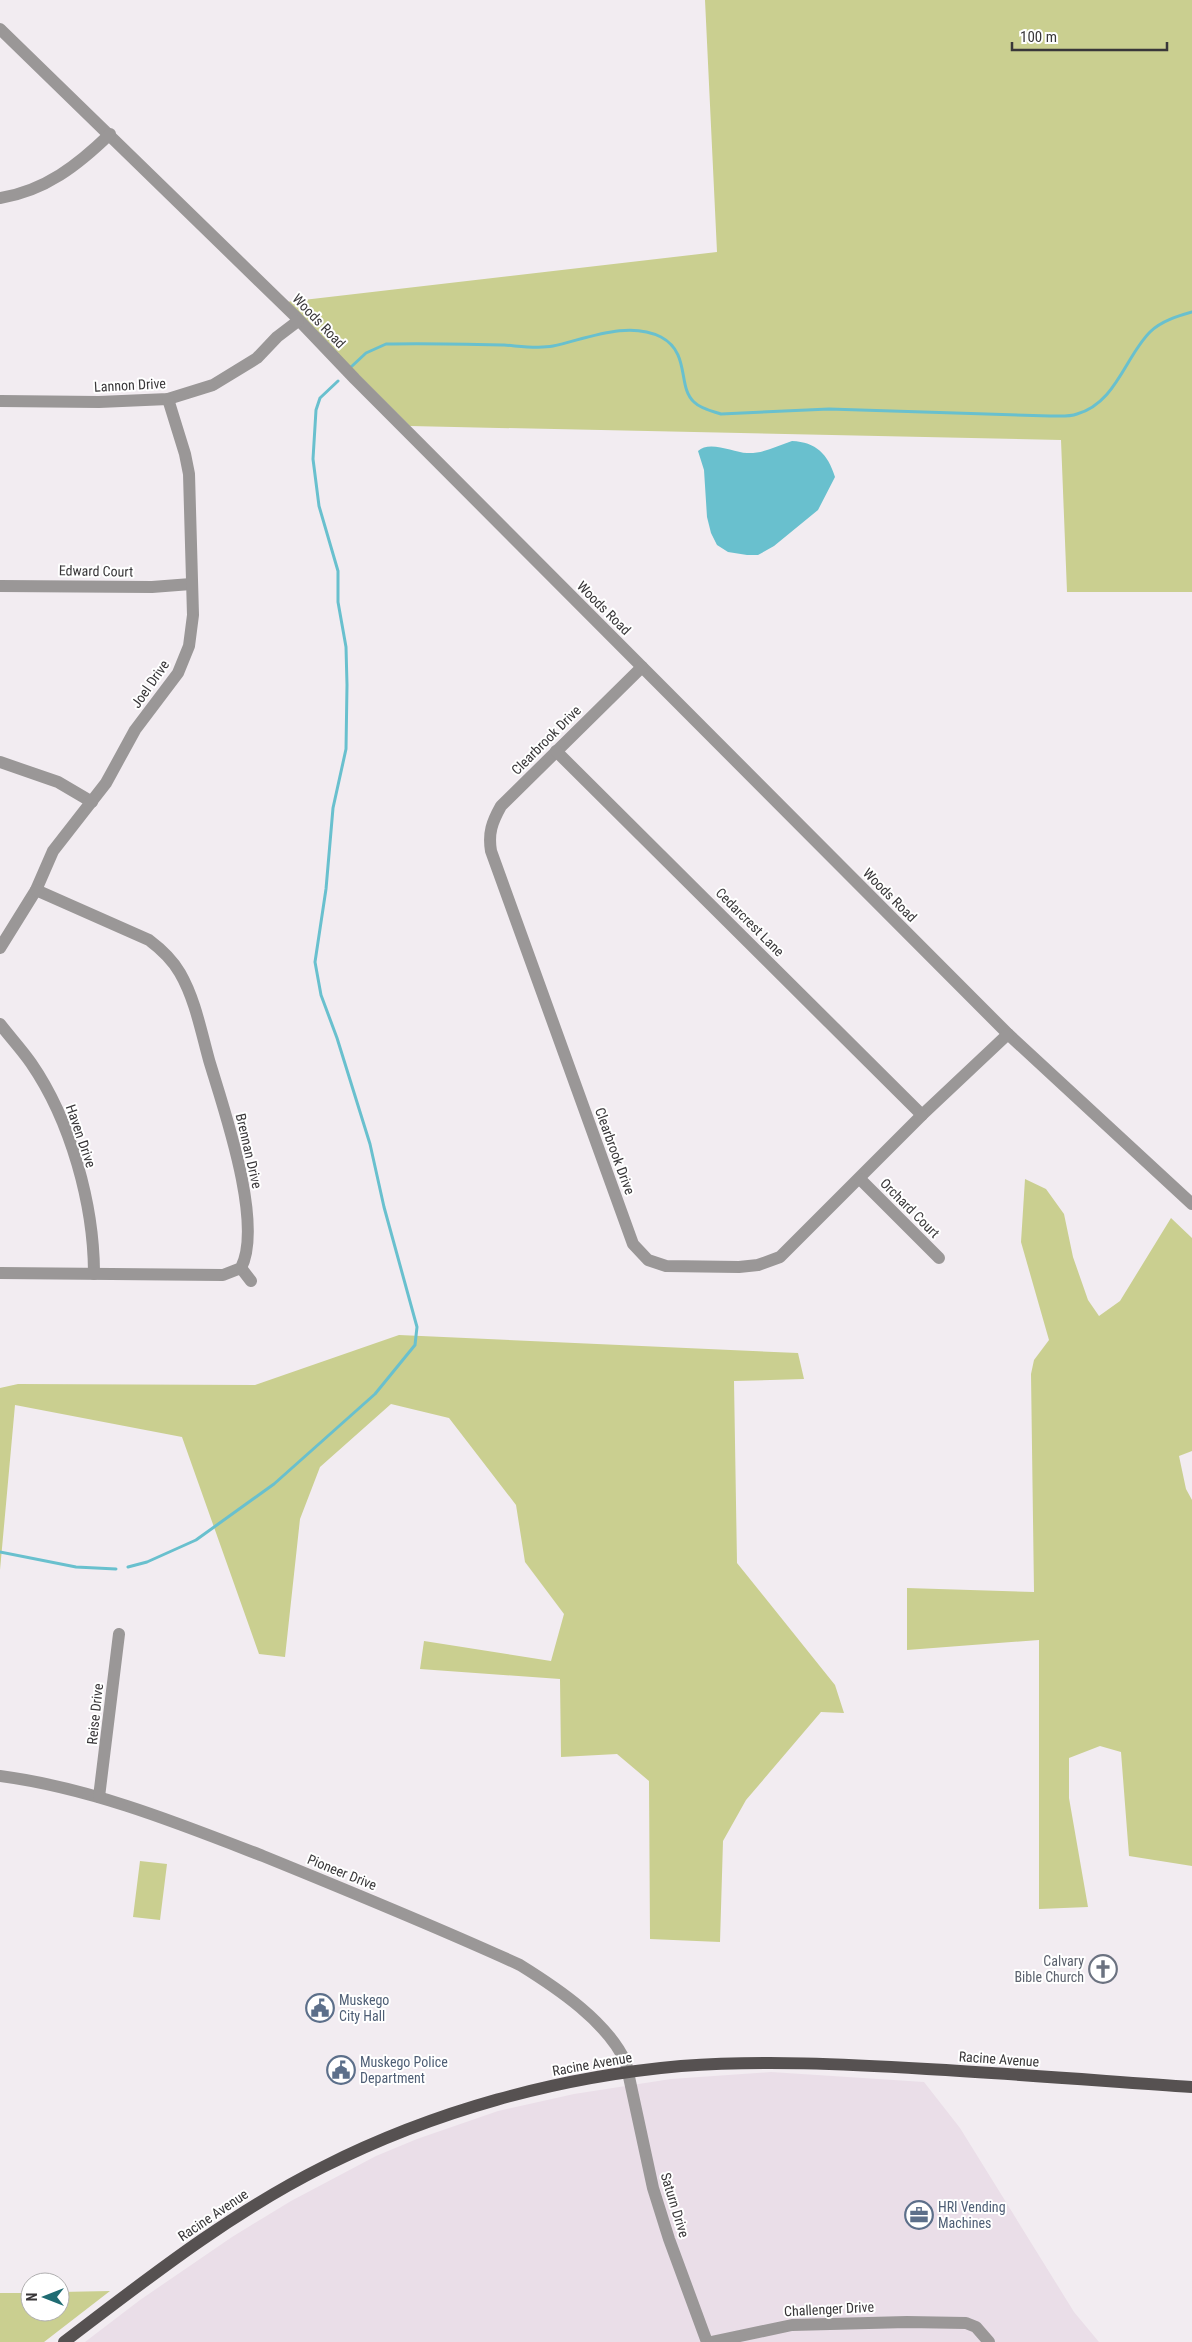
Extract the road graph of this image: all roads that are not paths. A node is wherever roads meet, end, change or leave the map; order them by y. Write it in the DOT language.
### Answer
graph roads {
  1 [pos="0,29"];
  2 [pos="110,134"];
  3 [pos="0,198"];
  4 [pos="298,321"];
  5 [pos="168,399"];
  6 [pos="0,401"];
  7 [pos="191,584"];
  8 [pos="0,586"];
  9 [pos="642,667"];
  10 [pos="556,751"];
  11 [pos="0,762"];
  12 [pos="92,802"];
  13 [pos="36,890"];
  14 [pos="0,948"];
  15 [pos="0,1024"];
  16 [pos="1008,1034"];
  17 [pos="922,1115"];
  18 [pos="860,1179"];
  19 [pos="1192,1204"];
  20 [pos="939,1258"];
  21 [pos="241,1268"];
  22 [pos="0,1273"];
  23 [pos="94,1274"];
  24 [pos="251,1281"];
  25 [pos="119,1634"];
  26 [pos="0,1776"];
  27 [pos="99,1797"];
  28 [pos="629,2072"];
  29 [pos="1192,2086"];
  30 [pos="64,2342"];
  31 [pos="709,2342"];
  32 [pos="989,2342"];
  1 -- 2 [label="street, Woods Road"];
  2 -- 3 [label="street"];
  2 -- 4 [label="street, Woods Road"];
  4 -- 5 [label="street, Lannon Drive"];
  4 -- 9 [label="street, Woods Road"];
  5 -- 6 [label="street, Lannon Drive"];
  5 -- 7 [label="street, Joel Drive"];
  7 -- 8 [label="street, Edward Court"];
  7 -- 12 [label="street, Joel Drive"];
  9 -- 10 [label="street, Clearbrook Drive"];
  9 -- 16 [label="street, Woods Road"];
  10 -- 17 [label="street, Cedarcrest Lane"];
  10 -- 18 [label="street, Clearbrook Drive"];
  11 -- 12 [label="street"];
  12 -- 13 [label="street, Joel Drive"];
  13 -- 14 [label="street, Joel Drive"];
  13 -- 21 [label="street, Brennan Drive"];
  15 -- 23 [label="street, Haven Drive"];
  16 -- 17 [label="street, Clearbrook Drive"];
  16 -- 19 [label="street, Woods Road"];
  17 -- 18 [label="street, Clearbrook Drive"];
  18 -- 20 [label="street, Orchard Court"];
  21 -- 23 [label="street"];
  21 -- 24 [label="street"];
  22 -- 23 [label="street"];
  25 -- 27 [label="street, Reise Drive"];
  26 -- 27 [label="street, Pioneer Drive"];
  27 -- 28 [label="street, Pioneer Drive"];
  28 -- 29 [label="main road, Racine Avenue"];
  28 -- 30 [label="main road, Racine Avenue"];
  28 -- 31 [label="street, Saturn Drive"];
  31 -- 32 [label="street, Challenger Drive"];
}
